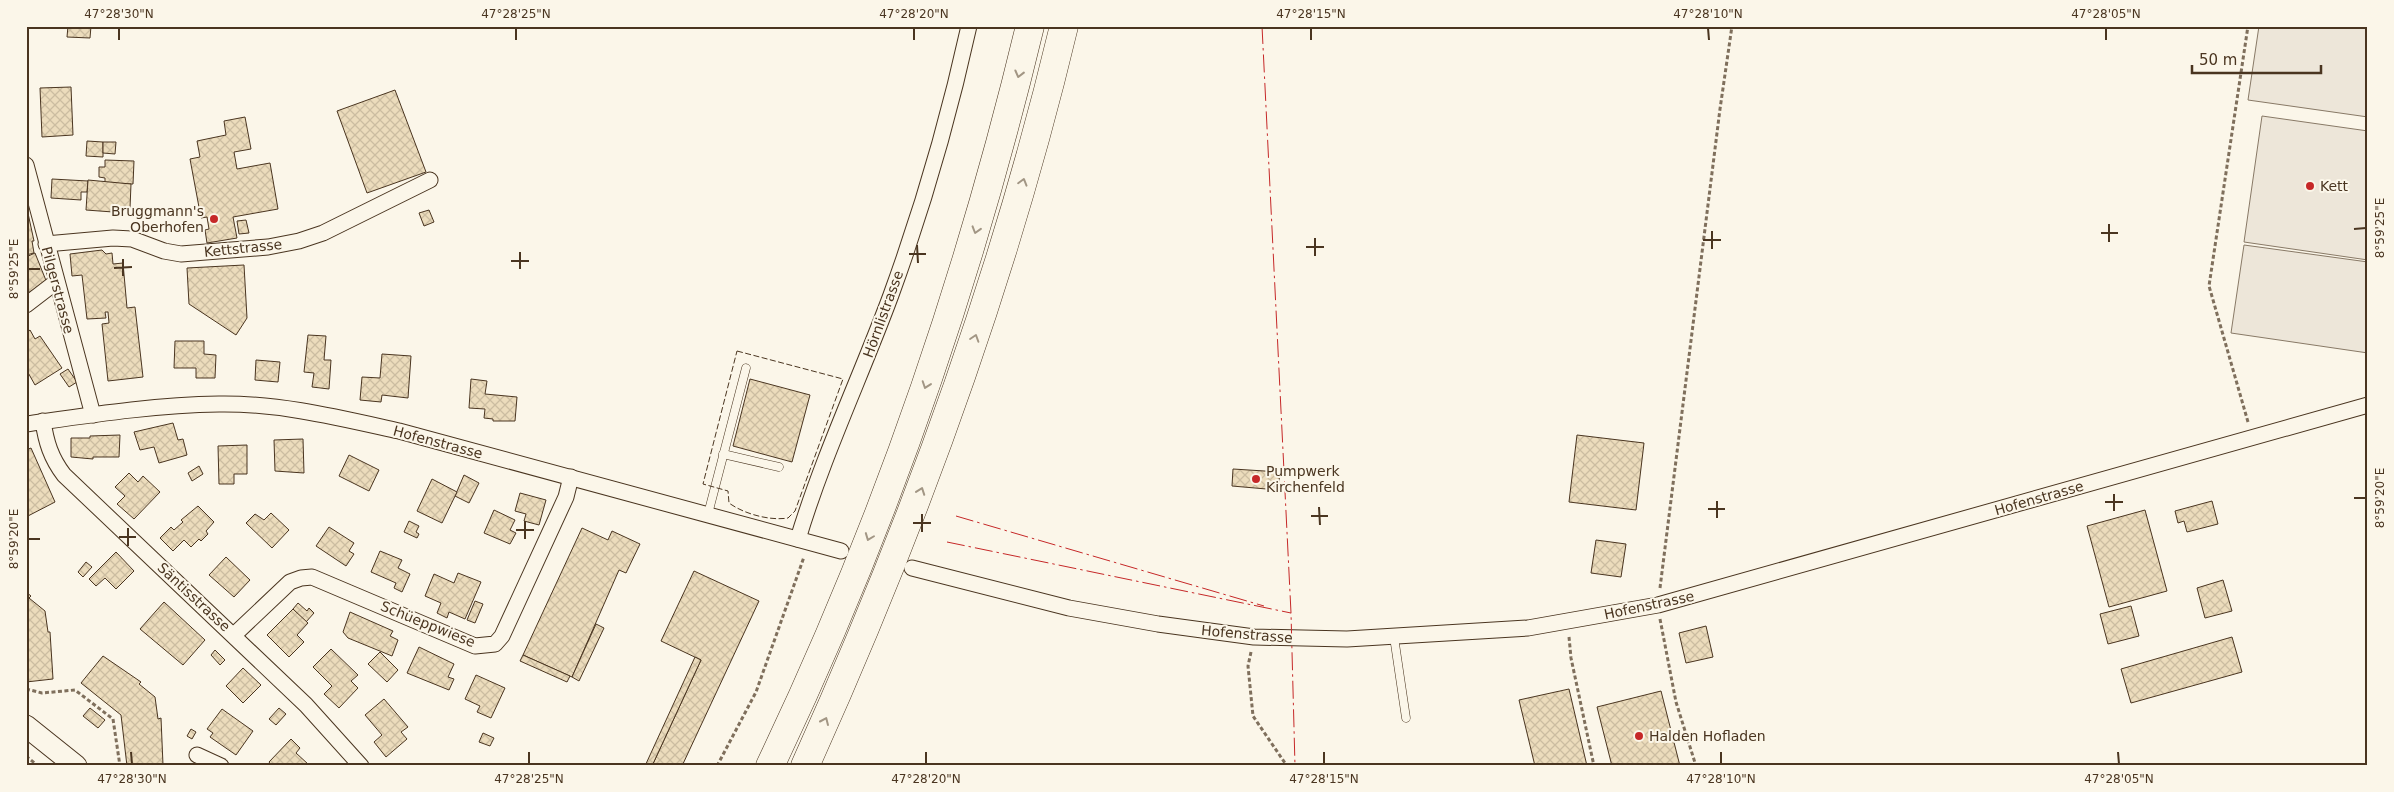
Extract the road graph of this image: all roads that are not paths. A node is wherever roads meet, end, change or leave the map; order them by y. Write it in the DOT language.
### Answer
graph roads {
  1 [pos="969,26"];
  2 [pos="1030,26"];
  3 [pos="1064,26"];
  4 [pos="26,165"];
  5 [pos="430,180"];
  6 [pos="46,244"];
  7 [pos="56,282"];
  8 [pos="26,305"];
  9 [pos="746,368"];
  10 [pos="2368,405"];
  11 [pos="93,415"];
  12 [pos="43,422"];
  13 [pos="26,424"];
  14 [pos="723,454"];
  15 [pos="779,467"];
  16 [pos="571,477"];
  17 [pos="708,514"];
  18 [pos="804,540"];
  19 [pos="841,551"];
  20 [pos="912,568"];
  21 [pos="234,635"];
  22 [pos="1394,637"];
  23 [pos="1406,718"];
  24 [pos="26,726"];
  25 [pos="197,755"];
  26 [pos="76,766"];
  27 [pos="221,766"];
  28 [pos="361,766"];
  29 [pos="770,766"];
  30 [pos="805,766"];
  1 -- 18 [label="street, Hörnlistrasse"];
  2 -- 29 [label="highway, one-way"];
  30 -- 3 [label="highway, one-way"];
  4 -- 6 [label="street, Pilgerstrasse"];
  5 -- 6 [label="street, Kettstrasse"];
  6 -- 7 [label="street, Pilgerstrasse"];
  7 -- 8 [label="street"];
  7 -- 11 [label="street, Pilgerstrasse"];
  9 -- 14 [label="lane"];
  10 -- 22 [label="street, Hofenstrasse"];
  11 -- 12 [label="street, Hofenstrasse"];
  11 -- 16 [label="street, Hofenstrasse"];
  12 -- 13 [label="street, Hofenstrasse"];
  12 -- 21 [label="street, Säntisstrasse"];
  14 -- 15 [label="lane"];
  14 -- 17 [label="lane"];
  16 -- 17 [label="street, Hofenstrasse"];
  16 -- 21 [label="street, Schüeppwiese"];
  17 -- 18 [label="street, Hofenstrasse"];
  18 -- 19 [label="street, Hofenstrasse"];
  20 -- 22 [label="street, Hofenstrasse"];
  21 -- 28 [label="street, Säntisstrasse"];
  22 -- 23 [label="lane"];
  24 -- 26 [label="main road"];
  25 -- 27 [label="street"];
}
